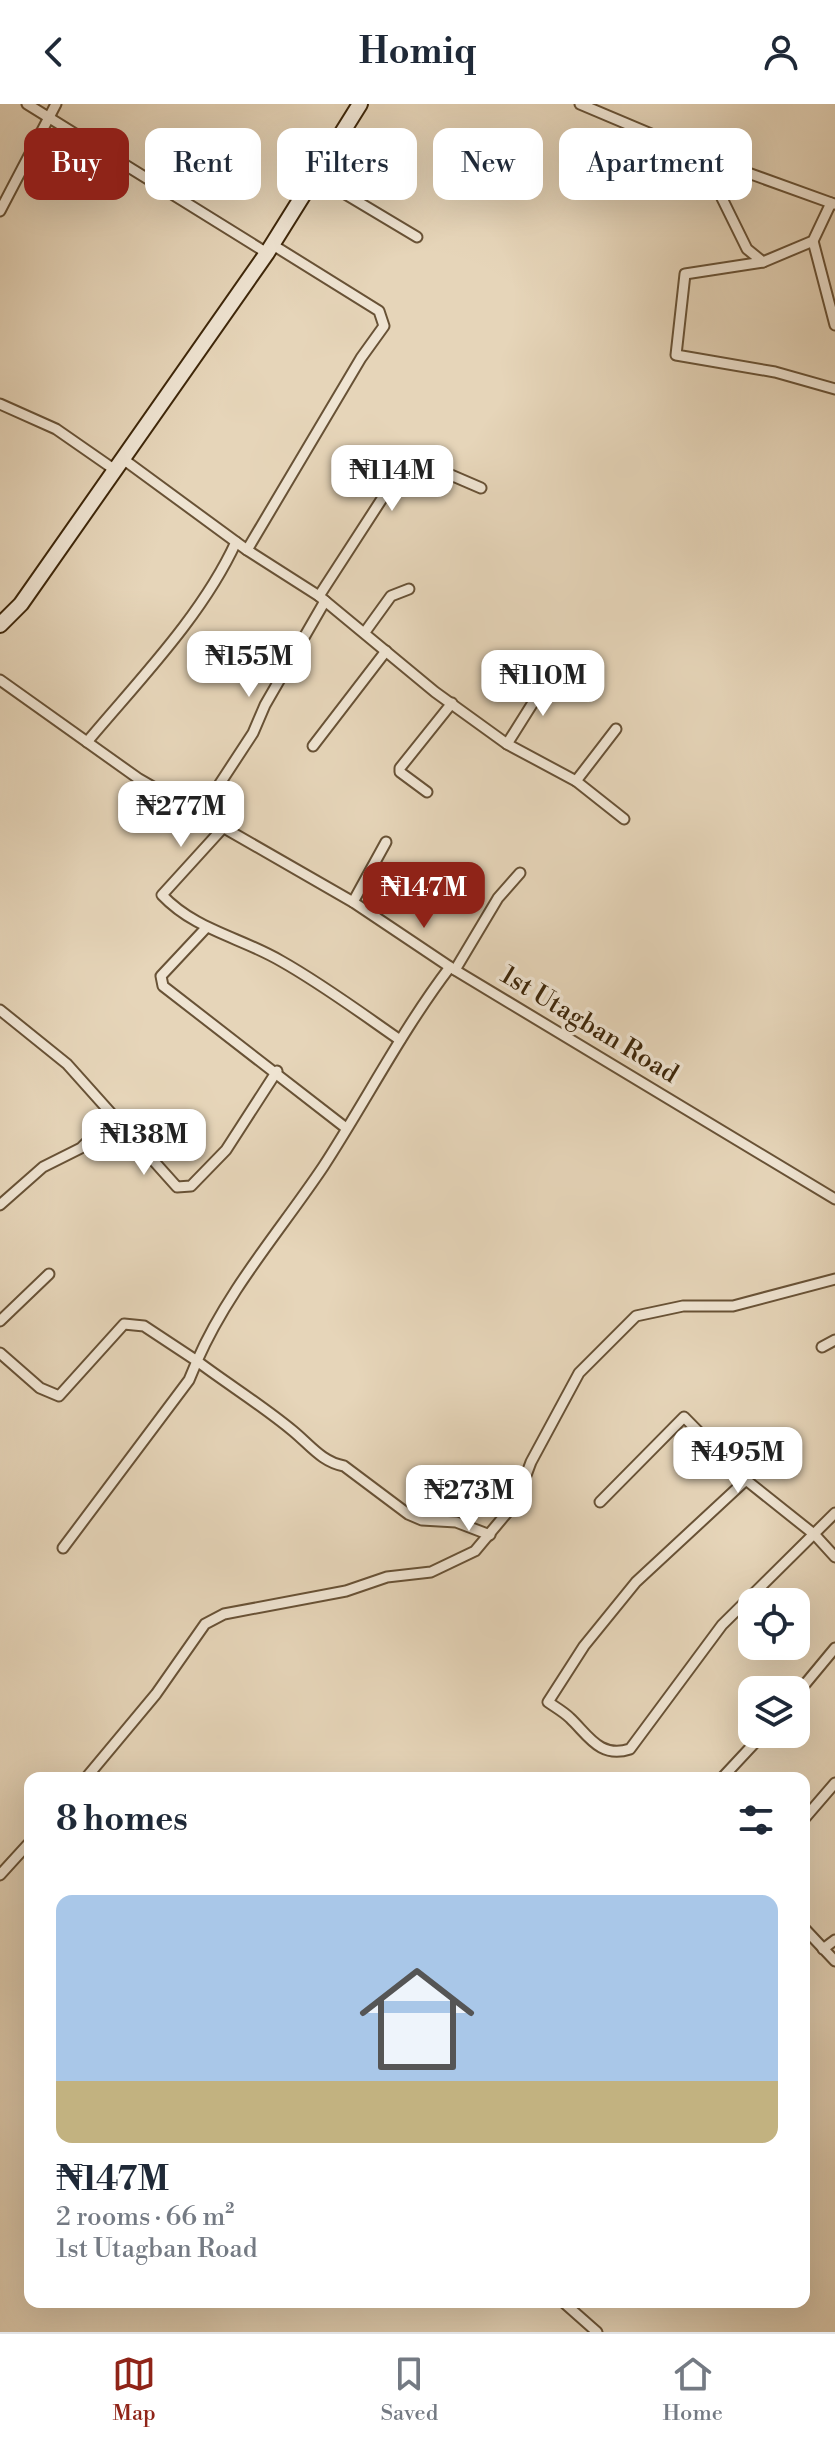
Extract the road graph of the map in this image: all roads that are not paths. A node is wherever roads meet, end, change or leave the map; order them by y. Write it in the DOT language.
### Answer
graph roads {
  1 [pos="27,104"];
  2 [pos="56,104"];
  3 [pos="360,104"];
  4 [pos="580,104"];
  5 [pos="49,118"];
  6 [pos="345,128"];
  7 [pos="300,200"];
  8 [pos="355,200"];
  9 [pos="723,200"];
  10 [pos="2,204"];
  11 [pos="833,204"];
  12 [pos="417,237"];
  13 [pos="813,241"];
  14 [pos="270,249"];
  15 [pos="763,262"];
  16 [pos="835,325"];
  17 [pos="835,389"];
  18 [pos="0,404"];
  19 [pos="119,465"];
  20 [pos="481,488"];
  21 [pos="236,542"];
  22 [pos="247,550"];
  23 [pos="409,589"];
  24 [pos="322,598"];
  25 [pos="0,625"];
  26 [pos="365,632"];
  27 [pos="386,651"];
  28 [pos="551,674"];
  29 [pos="0,680"];
  30 [pos="452,703"];
  31 [pos="616,729"];
  32 [pos="87,742"];
  33 [pos="507,744"];
  34 [pos="313,746"];
  35 [pos="576,781"];
  36 [pos="427,792"];
  37 [pos="200,814"];
  38 [pos="624,819"];
  39 [pos="222,829"];
  40 [pos="386,842"];
  41 [pos="520,873"];
  42 [pos="353,902"];
  43 [pos="205,929"];
  44 [pos="453,968"];
  45 [pos="0,1010"];
  46 [pos="400,1040"];
  47 [pos="277,1071"];
  48 [pos="112,1117"];
  49 [pos="346,1128"];
  50 [pos="835,1199"];
  51 [pos="0,1205"];
  52 [pos="49,1274"];
  53 [pos="835,1279"];
  54 [pos="0,1321"];
  55 [pos="835,1340"];
  56 [pos="822,1347"];
  57 [pos="0,1353"];
  58 [pos="197,1361"];
  59 [pos="746,1480"];
  60 [pos="600,1502"];
  61 [pos="835,1513"];
  62 [pos="490,1535"];
  63 [pos="815,1535"];
  64 [pos="63,1548"];
  65 [pos="835,1557"];
  66 [pos="835,1648"];
  67 [pos="810,1678"];
  68 [pos="750,1748"];
  69 [pos="91,1772"];
  70 [pos="728,1772"];
  71 [pos="835,1783"];
  72 [pos="810,1812"];
  73 [pos="24,1849"];
  74 [pos="0,1875"];
  75 [pos="810,1935"];
  76 [pos="835,1940"];
  77 [pos="823,1949"];
  78 [pos="835,1961"];
  79 [pos="570,2308"];
  80 [pos="597,2332"];
  1 -- 5 [label="street"];
  2 -- 5 [label="street"];
  3 -- 6 [label="main road"];
  4 -- 11 [label="street"];
  5 -- 10 [label="street"];
  5 -- 14 [label="street"];
  7 -- 14 [label="main road"];
  8 -- 12 [label="street"];
  9 -- 15 [label="street"];
  11 -- 13 [label="street"];
  13 -- 15 [label="street"];
  13 -- 16 [label="street"];
  14 -- 19 [label="main road"];
  14 -- 22 [label="street"];
  15 -- 17 [label="street"];
  18 -- 19 [label="street"];
  19 -- 21 [label="street"];
  19 -- 25 [label="main road"];
  20 -- 24 [label="street"];
  21 -- 22 [label="street"];
  21 -- 32 [label="street"];
  22 -- 24 [label="street"];
  23 -- 26 [label="street"];
  24 -- 26 [label="street"];
  24 -- 37 [label="street"];
  26 -- 27 [label="street"];
  27 -- 30 [label="street"];
  27 -- 34 [label="street"];
  28 -- 33 [label="street"];
  29 -- 32 [label="street, 1st Utagban Road"];
  30 -- 33 [label="street"];
  30 -- 36 [label="street"];
  31 -- 35 [label="street"];
  32 -- 37 [label="street, 1st Utagban Road"];
  33 -- 35 [label="street"];
  35 -- 38 [label="street"];
  37 -- 39 [label="street, 1st Utagban Road"];
  39 -- 42 [label="street, 1st Utagban Road"];
  39 -- 43 [label="street"];
  40 -- 42 [label="street"];
  41 -- 44 [label="street"];
  42 -- 44 [label="street, 1st Utagban Road"];
  43 -- 46 [label="street"];
  43 -- 47 [label="street"];
  44 -- 46 [label="street"];
  44 -- 50 [label="street, 1st Utagban Road"];
  45 -- 48 [label="street"];
  46 -- 49 [label="street"];
  47 -- 48 [label="street"];
  47 -- 49 [label="street"];
  48 -- 51 [label="street"];
  49 -- 58 [label="street"];
  52 -- 54 [label="street"];
  53 -- 62 [label="street"];
  55 -- 56 [label="street"];
  57 -- 58 [label="street"];
  58 -- 62 [label="street"];
  58 -- 64 [label="street"];
  59 -- 60 [label="street"];
  59 -- 63 [label="street"];
  59 -- 63 [label="street"];
  61 -- 63 [label="street"];
  62 -- 69 [label="street"];
  63 -- 65 [label="street"];
  66 -- 67 [label="street"];
  68 -- 70 [label="street"];
  71 -- 72 [label="street"];
  73 -- 74 [label="street"];
  75 -- 77 [label="street"];
  76 -- 77 [label="street"];
  77 -- 78 [label="street"];
  79 -- 80 [label="street"];
}
